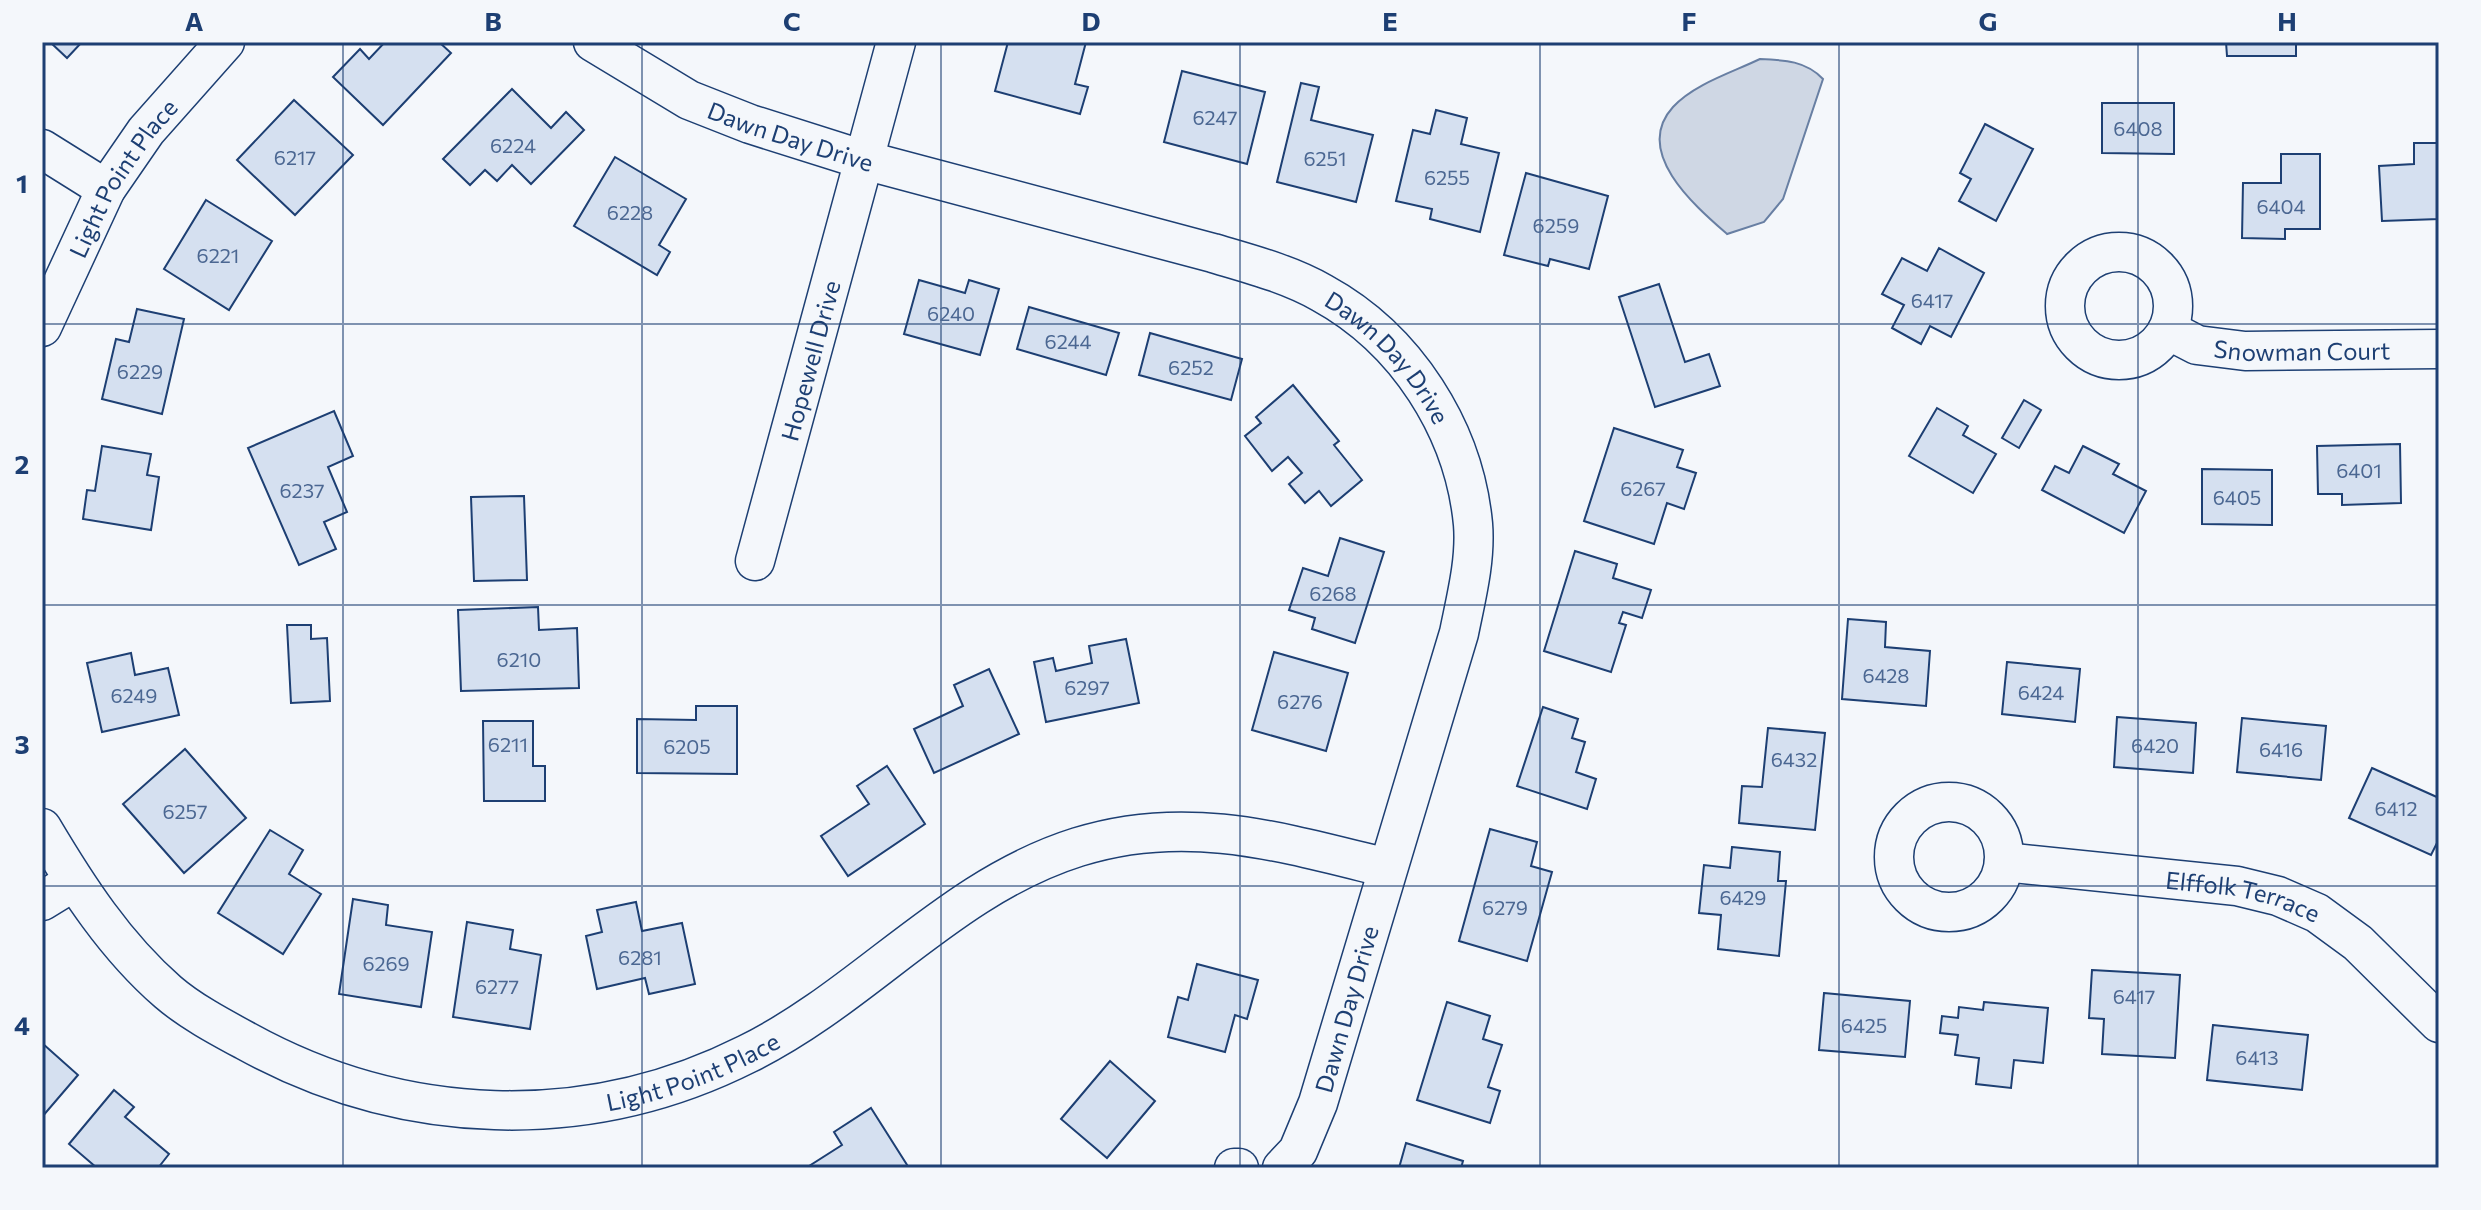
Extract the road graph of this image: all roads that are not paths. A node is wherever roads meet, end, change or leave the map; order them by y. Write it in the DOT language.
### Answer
graph roads {
  1 [pos="225,42"];
  2 [pos="593,42"];
  3 [pos="896,42"];
  4 [pos="42,149"];
  5 [pos="864,160"];
  6 [pos="106,189"];
  7 [pos="42,327"];
  8 [pos="2168,330"];
  9 [pos="2439,349"];
  10 [pos="755,561"];
  11 [pos="42,828"];
  12 [pos="2004,862"];
  13 [pos="1387,868"];
  14 [pos="58,891"];
  15 [pos="2439,1023"];
  16 [pos="1282,1168"];
  1 -- 6 [label="street, Light Point Place"];
  2 -- 5 [label="street, Dawn Day Drive"];
  3 -- 5 [label="street, Hopewell Drive"];
  4 -- 6 [label="street"];
  5 -- 10 [label="street, Hopewell Drive"];
  5 -- 13 [label="street, Dawn Day Drive"];
  6 -- 7 [label="street, Light Point Place"];
  8 -- 9 [label="street, Snowman Court"];
  11 -- 14 [label="street, Light Point Place"];
  12 -- 15 [label="street, Elffolk Terrace"];
  13 -- 14 [label="street, Light Point Place"];
  13 -- 16 [label="street, Dawn Day Drive"];
}
